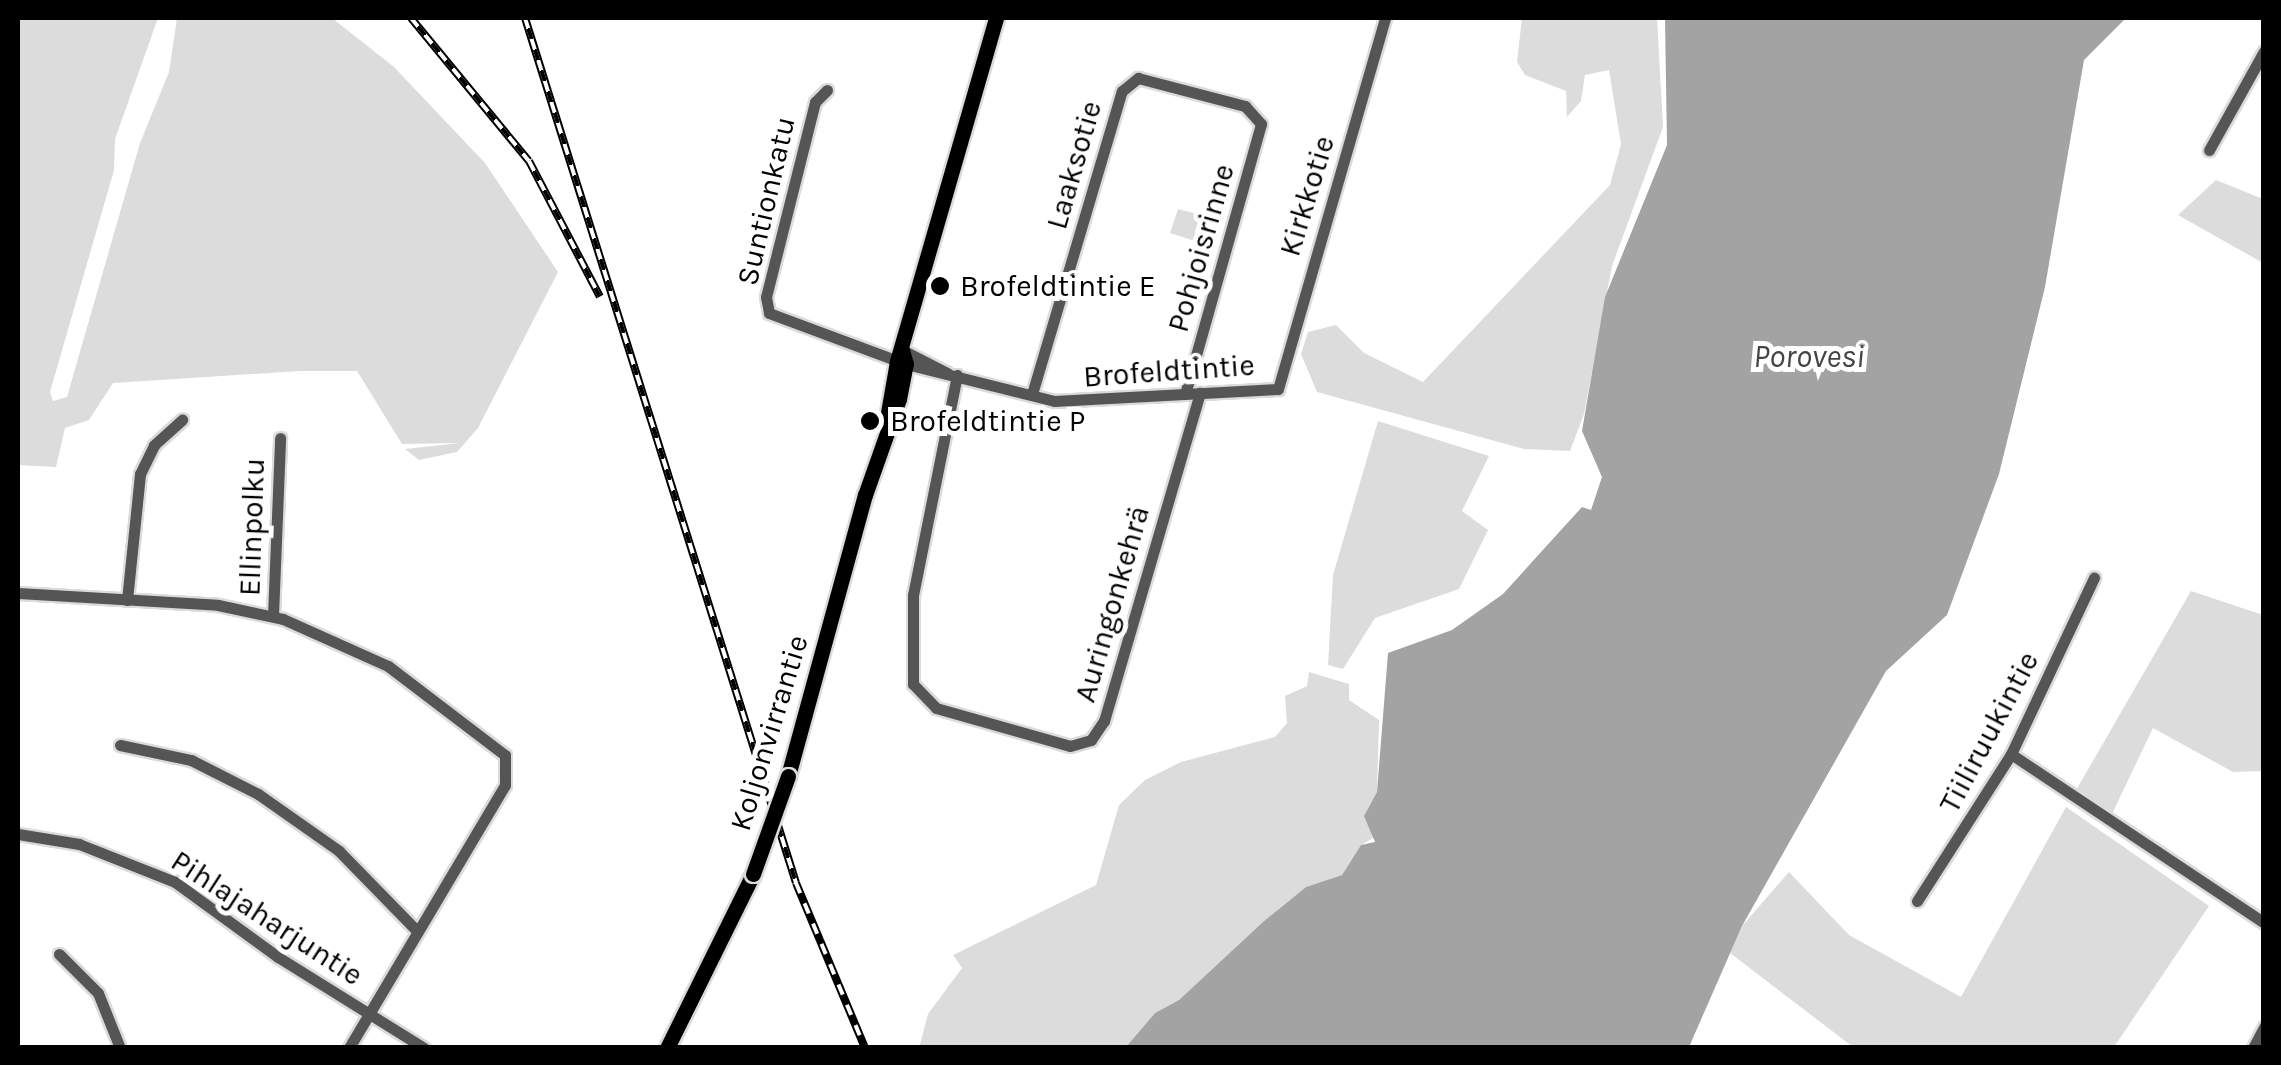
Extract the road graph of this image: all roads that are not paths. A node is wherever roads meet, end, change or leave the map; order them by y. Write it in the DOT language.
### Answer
graph roads {
  1 [pos="996,18"];
  2 [pos="1385,18"];
  3 [pos="2264,52"];
  4 [pos="827,90"];
  5 [pos="1257,116"];
  6 [pos="2208,150"];
  7 [pos="902,359"];
  8 [pos="952,374"];
  9 [pos="1278,389"];
  10 [pos="1200,393"];
  11 [pos="1032,394"];
  12 [pos="1184,394"];
  13 [pos="182,420"];
  14 [pos="280,438"];
  15 [pos="2094,578"];
  16 [pos="18,593"];
  17 [pos="128,600"];
  18 [pos="274,616"];
  19 [pos="120,745"];
  20 [pos="2012,754"];
  21 [pos="18,834"];
  22 [pos="1917,901"];
  23 [pos="2264,923"];
  24 [pos="417,930"];
  25 [pos="58,954"];
  26 [pos="368,1014"];
  27 [pos="2264,1027"];
  28 [pos="120,1048"];
  29 [pos="349,1048"];
  30 [pos="424,1048"];
  31 [pos="667,1048"];
  32 [pos="2253,1048"];
  1 -- 7 [label="main road, Koljonvirrantie"];
  2 -- 9 [label="street, Kirkkotie"];
  3 -- 6 [label="street"];
  4 -- 7 [label="street, Suntionkatu"];
  5 -- 11 [label="street, Laaksotie"];
  5 -- 12 [label="street, Pohjoisrinne"];
  7 -- 8 [label="street, Brofeldtintie"];
  7 -- 31 [label="main road, Koljonvirrantie, bridge"];
  8 -- 10 [label="street, Auringonkehrä"];
  8 -- 11 [label="street, Brofeldtintie"];
  9 -- 10 [label="street, Brofeldtintie"];
  10 -- 12 [label="street, Brofeldtintie"];
  11 -- 12 [label="street, Brofeldtintie"];
  13 -- 17 [label="street"];
  14 -- 18 [label="street, Ellinpolku"];
  15 -- 20 [label="street, Tiiliruukintie"];
  16 -- 17 [label="street"];
  17 -- 18 [label="street"];
  18 -- 24 [label="street"];
  19 -- 24 [label="street"];
  20 -- 22 [label="street, Tiiliruukintie"];
  20 -- 23 [label="street"];
  21 -- 26 [label="street, Pihlajaharjuntie"];
  24 -- 26 [label="street"];
  25 -- 28 [label="street"];
  26 -- 29 [label="street"];
  26 -- 30 [label="street, Pihlajaharjuntie"];
  27 -- 32 [label="street"];
}
